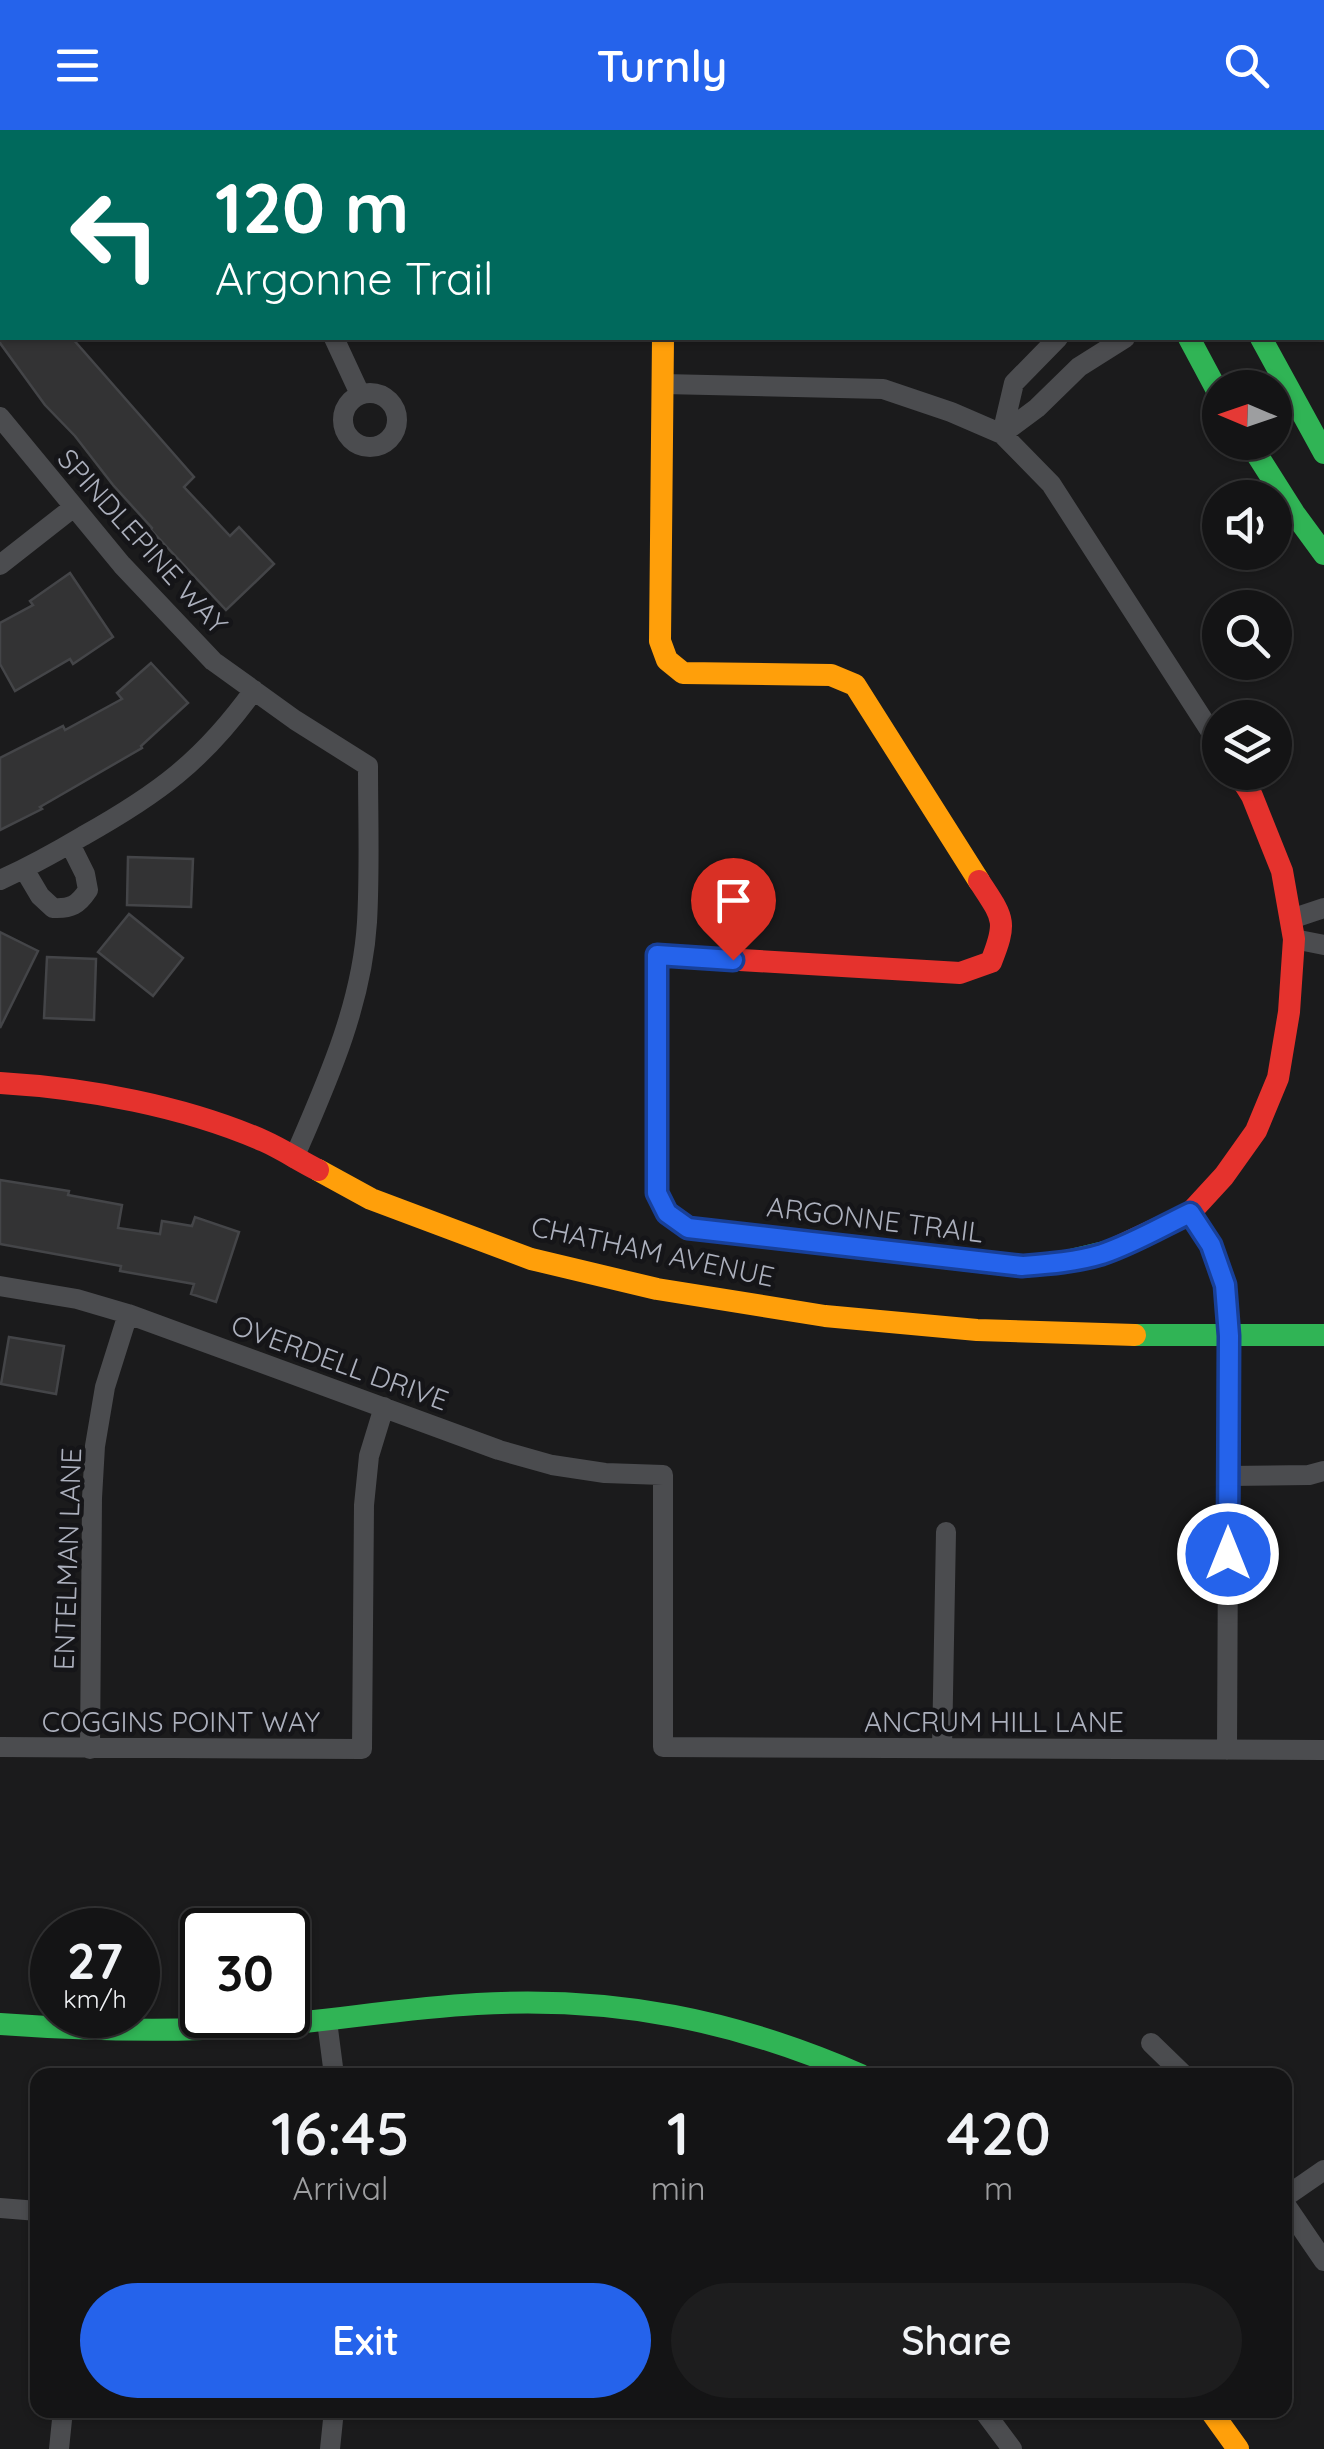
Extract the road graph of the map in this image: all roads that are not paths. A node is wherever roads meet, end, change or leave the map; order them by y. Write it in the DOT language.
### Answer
graph roads {
  1 [pos="335,340"];
  2 [pos="664,340"];
  3 [pos="1056,340"];
  4 [pos="1122,340"];
  5 [pos="1191,340"];
  6 [pos="1262,340"];
  7 [pos="1207,370"];
  8 [pos="664,384"];
  9 [pos="360,394"];
  10 [pos="0,418"];
  11 [pos="1002,434"];
  12 [pos="1324,453"];
  13 [pos="1260,460"];
  14 [pos="74,507"];
  15 [pos="1324,554"];
  16 [pos="0,564"];
  17 [pos="254,690"];
  18 [pos="1202,718"];
  19 [pos="1248,790"];
  20 [pos="70,844"];
  21 [pos="24,869"];
  22 [pos="0,880"];
  23 [pos="1324,908"];
  24 [pos="1292,929"];
  25 [pos="1324,946"];
  26 [pos="0,1083"];
  27 [pos="294,1158"];
  28 [pos="1190,1213"];
  29 [pos="0,1286"];
  30 [pos="128,1314"];
  31 [pos="1324,1335"];
  32 [pos="1229,1336"];
  33 [pos="384,1408"];
  34 [pos="1324,1471"];
  35 [pos="1228,1476"];
  36 [pos="946,1532"];
  37 [pos="0,1747"];
  38 [pos="663,1747"];
  39 [pos="942,1748"];
  40 [pos="90,1749"];
  41 [pos="1227,1750"];
  42 [pos="1324,1750"];
  43 [pos="328,2020"];
  44 [pos="0,2024"];
  45 [pos="1151,2043"];
  46 [pos="333,2068"];
  47 [pos="847,2068"];
  48 [pos="1177,2068"];
  49 [pos="1324,2170"];
  50 [pos="1292,2195"];
  51 [pos="0,2208"];
  52 [pos="30,2210"];
  53 [pos="1292,2212"];
  54 [pos="1324,2261"];
  55 [pos="61,2418"];
  56 [pos="333,2418"];
  57 [pos="989,2418"];
  58 [pos="1216,2418"];
  59 [pos="59,2449"];
  60 [pos="330,2449"];
  61 [pos="1012,2449"];
  62 [pos="1238,2449"];
  1 -- 9 [label="street"];
  2 -- 8 [label="street"];
  3 -- 11 [label="street"];
  4 -- 11 [label="street"];
  5 -- 7 [label="street"];
  6 -- 12 [label="street"];
  8 -- 11 [label="street"];
  8 -- 28 [label="street, ARGONNE TRAIL"];
  10 -- 14 [label="street, SPINDLEPINE WAY"];
  11 -- 18 [label="street"];
  13 -- 15 [label="street"];
  14 -- 16 [label="street"];
  14 -- 17 [label="street, SPINDLEPINE WAY"];
  17 -- 20 [label="street"];
  17 -- 27 [label="street, SPINDLEPINE WAY"];
  19 -- 24 [label="street, ARGONNE TRAIL"];
  20 -- 21 [label="street"];
  20 -- 21 [label="street"];
  21 -- 22 [label="street"];
  23 -- 24 [label="street"];
  24 -- 25 [label="street"];
  24 -- 28 [label="street, ARGONNE TRAIL"];
  26 -- 27 [label="street, CHATHAM AVENUE"];
  27 -- 32 [label="street, CHATHAM AVENUE"];
  28 -- 32 [label="street"];
  29 -- 30 [label="street, OVERDELL DRIVE"];
  30 -- 33 [label="street, OVERDELL DRIVE"];
  30 -- 40 [label="street, ENTELMAN LANE"];
  31 -- 32 [label="street, CHATHAM AVENUE"];
  32 -- 35 [label="street"];
  33 -- 38 [label="street, OVERDELL DRIVE"];
  33 -- 40 [label="street, COGGINS POINT WAY"];
  34 -- 35 [label="street"];
  35 -- 41 [label="street"];
  36 -- 39 [label="street"];
  37 -- 40 [label="street, COGGINS POINT WAY"];
  38 -- 39 [label="street, ANCRUM HILL LANE"];
  39 -- 41 [label="street, ANCRUM HILL LANE"];
  41 -- 42 [label="street, ANCRUM HILL LANE"];
  43 -- 44 [label="street"];
  43 -- 46 [label="street"];
  43 -- 47 [label="street"];
  45 -- 48 [label="street"];
  49 -- 50 [label="street"];
  51 -- 52 [label="street"];
  53 -- 54 [label="street"];
  55 -- 59 [label="street"];
  56 -- 60 [label="street"];
  57 -- 61 [label="street"];
  58 -- 62 [label="street"];
}
